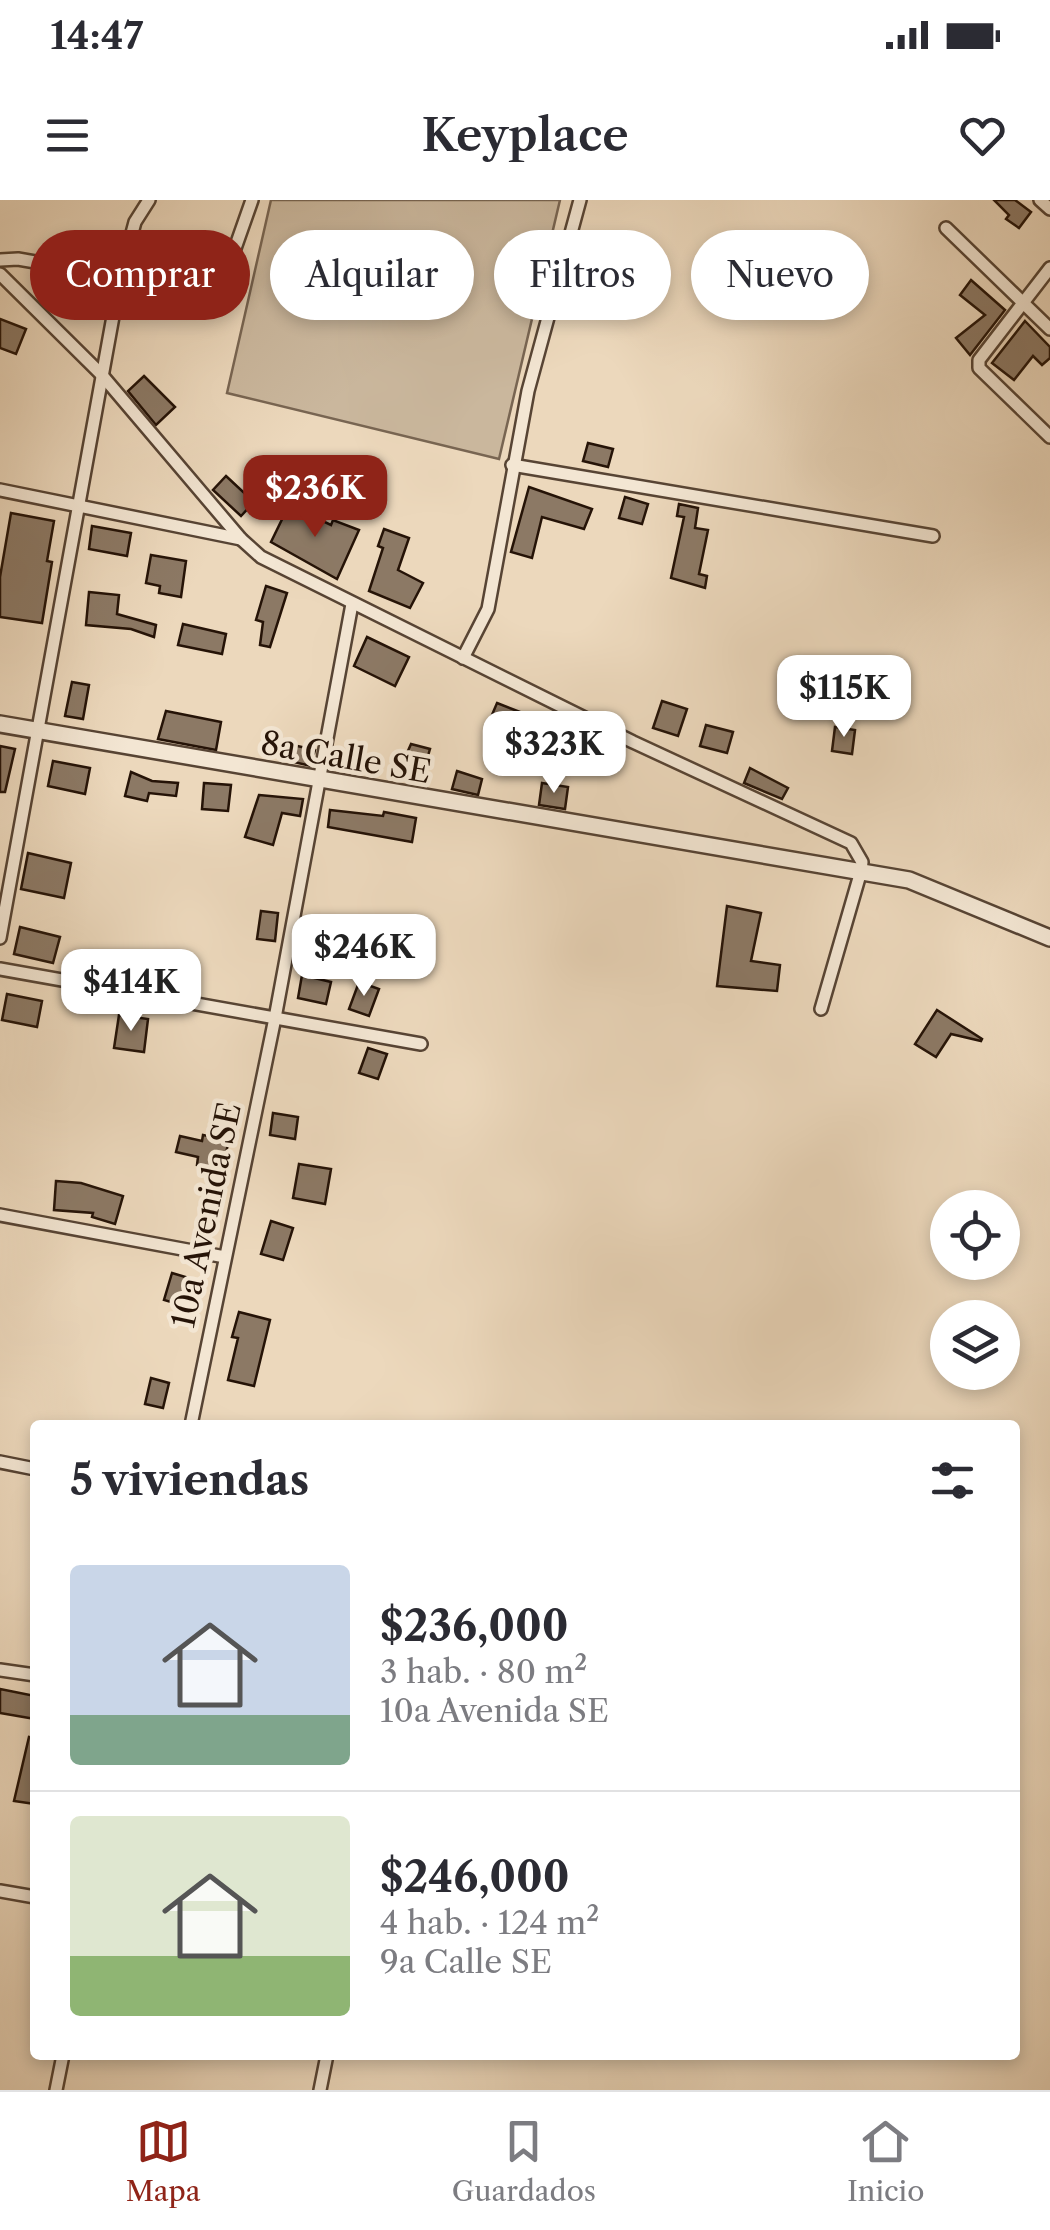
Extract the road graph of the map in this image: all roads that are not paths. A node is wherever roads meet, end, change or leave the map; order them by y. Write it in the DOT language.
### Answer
graph roads {
  1 [pos="149,200"];
  2 [pos="252,200"];
  3 [pos="580,200"];
  4 [pos="1040,200"];
  5 [pos="1050,209"];
  6 [pos="946,228"];
  7 [pos="133,230"];
  8 [pos="242,230"];
  9 [pos="0,260"];
  10 [pos="30,261"];
  11 [pos="1050,268"];
  12 [pos="0,274"];
  13 [pos="1022,302"];
  14 [pos="112,320"];
  15 [pos="1050,329"];
  16 [pos="101,374"];
  17 [pos="1050,437"];
  18 [pos="512,465"];
  19 [pos="0,490"];
  20 [pos="78,503"];
  21 [pos="933,536"];
  22 [pos="241,539"];
  23 [pos="352,604"];
  24 [pos="462,658"];
  25 [pos="0,724"];
  26 [pos="37,729"];
  27 [pos="319,781"];
  28 [pos="861,871"];
  29 [pos="0,938"];
  30 [pos="1050,938"];
  31 [pos="0,968"];
  32 [pos="820,1010"];
  33 [pos="275,1018"];
  34 [pos="421,1044"];
  35 [pos="0,1215"];
  36 [pos="226,1257"];
  37 [pos="192,1420"];
  38 [pos="0,1462"];
  39 [pos="30,1468"];
  40 [pos="0,1670"];
  41 [pos="30,1674"];
  42 [pos="0,1891"];
  43 [pos="30,1897"];
  44 [pos="62,2060"];
  45 [pos="325,2060"];
  46 [pos="56,2090"];
  47 [pos="320,2090"];
  1 -- 7 [label="street"];
  2 -- 8 [label="street"];
  3 -- 18 [label="street"];
  4 -- 5 [label="street"];
  6 -- 13 [label="street"];
  9 -- 10 [label="street"];
  11 -- 13 [label="street"];
  12 -- 16 [label="street"];
  13 -- 15 [label="street"];
  13 -- 17 [label="street"];
  14 -- 16 [label="street"];
  16 -- 20 [label="street"];
  16 -- 22 [label="street"];
  18 -- 21 [label="street"];
  18 -- 24 [label="street"];
  19 -- 20 [label="street"];
  20 -- 22 [label="street"];
  20 -- 26 [label="street"];
  22 -- 23 [label="street"];
  23 -- 24 [label="street"];
  23 -- 27 [label="street, 10a Avenida SE"];
  24 -- 28 [label="street"];
  25 -- 26 [label="street, 8a Calle SE"];
  26 -- 27 [label="street, 8a Calle SE"];
  26 -- 29 [label="street"];
  27 -- 28 [label="street, 8a Calle SE"];
  27 -- 33 [label="street, 10a Avenida SE"];
  28 -- 30 [label="street, 8a Calle SE"];
  28 -- 32 [label="street"];
  31 -- 33 [label="street"];
  33 -- 34 [label="street"];
  33 -- 36 [label="street, 10a Avenida SE"];
  35 -- 36 [label="street"];
  36 -- 37 [label="street, 10a Avenida SE"];
  38 -- 39 [label="street"];
  40 -- 41 [label="street"];
  42 -- 43 [label="street"];
  44 -- 46 [label="street"];
  45 -- 47 [label="street"];
}
